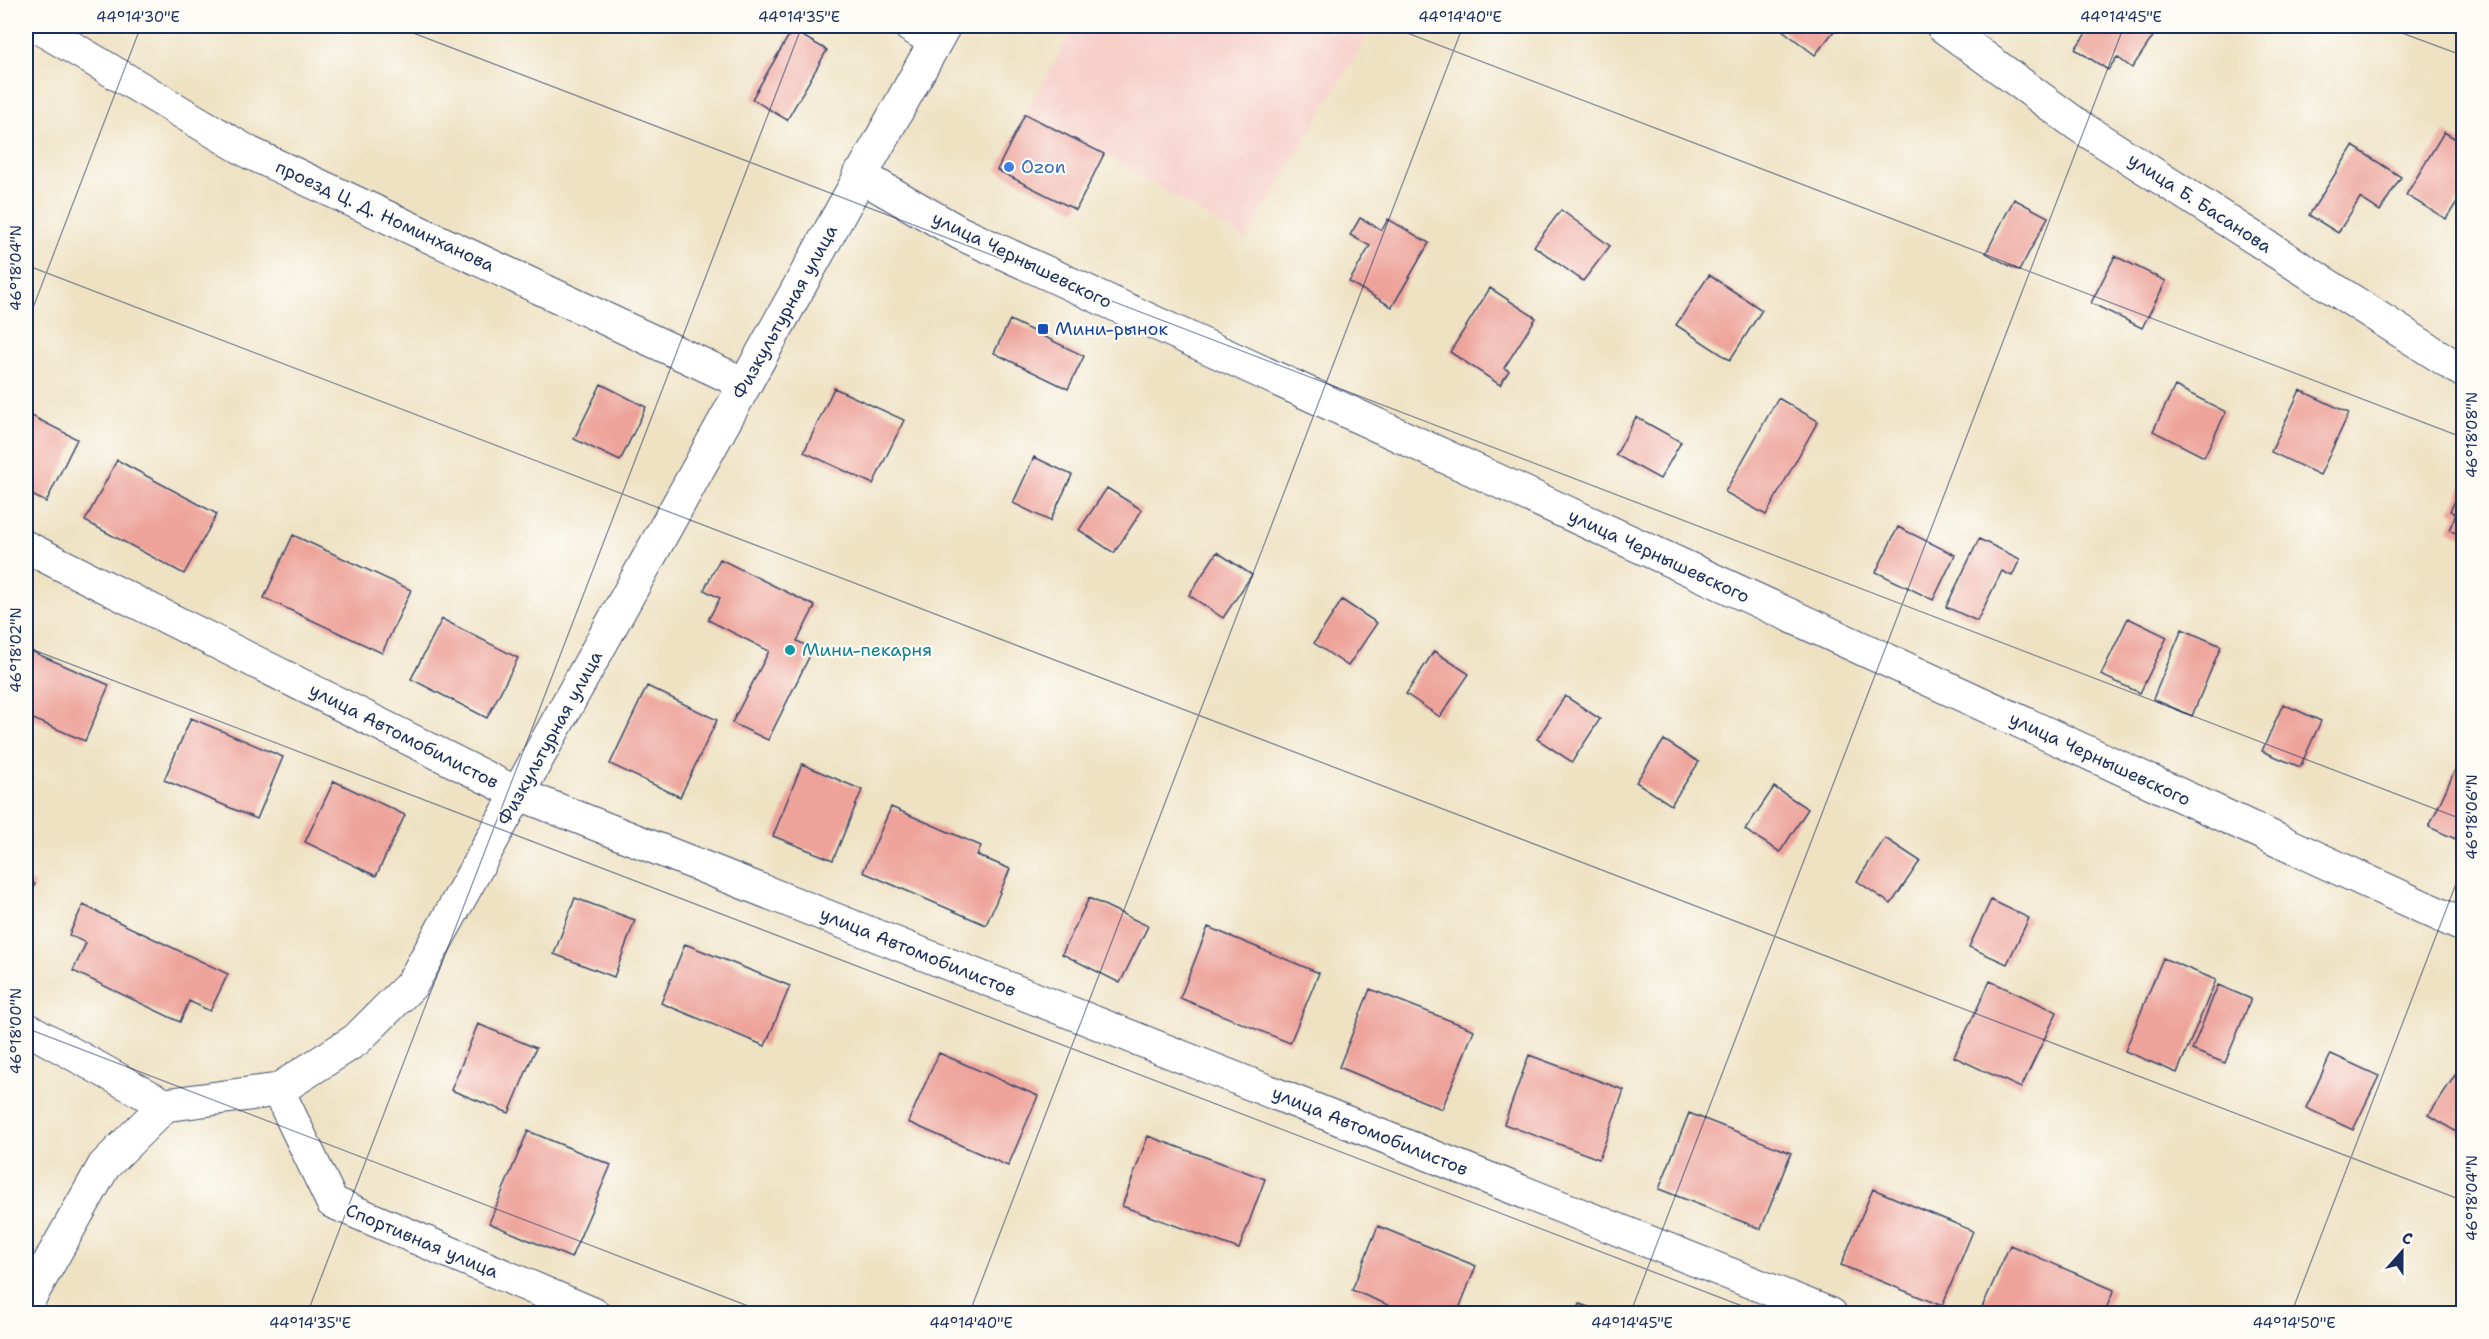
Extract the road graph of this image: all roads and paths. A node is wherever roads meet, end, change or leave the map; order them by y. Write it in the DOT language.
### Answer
graph roads {
  1 [pos="36,26"];
  2 [pos="1942,26"];
  3 [pos="929,30"];
  4 [pos="859,175"];
  5 [pos="2463,372"];
  6 [pos="746,384"];
  7 [pos="26,547"];
  8 [pos="519,794"];
  9 [pos="2463,927"];
  10 [pos="26,1028"];
  11 [pos="278,1090"];
  12 [pos="165,1105"];
  13 [pos="26,1304"];
  14 [pos="594,1314"];
  15 [pos="1831,1314"];
  1 -- 6 [label="street, проезд Ц. Д. Номинханова"];
  2 -- 5 [label="street, улица Б. Басанова"];
  3 -- 4 [label="street, Физкультурная улица"];
  4 -- 6 [label="street, Физкультурная улица"];
  4 -- 9 [label="street, улица Чернышевского"];
  6 -- 8 [label="street, Физкультурная улица"];
  7 -- 8 [label="street, улица Автомобилистов"];
  8 -- 11 [label="street, Физкультурная улица"];
  8 -- 15 [label="street, улица Автомобилистов"];
  10 -- 12 [label="street"];
  11 -- 12 [label="street, Физкультурная улица"];
  11 -- 14 [label="street, Спортивная улица"];
  12 -- 13 [label="street"];
}
